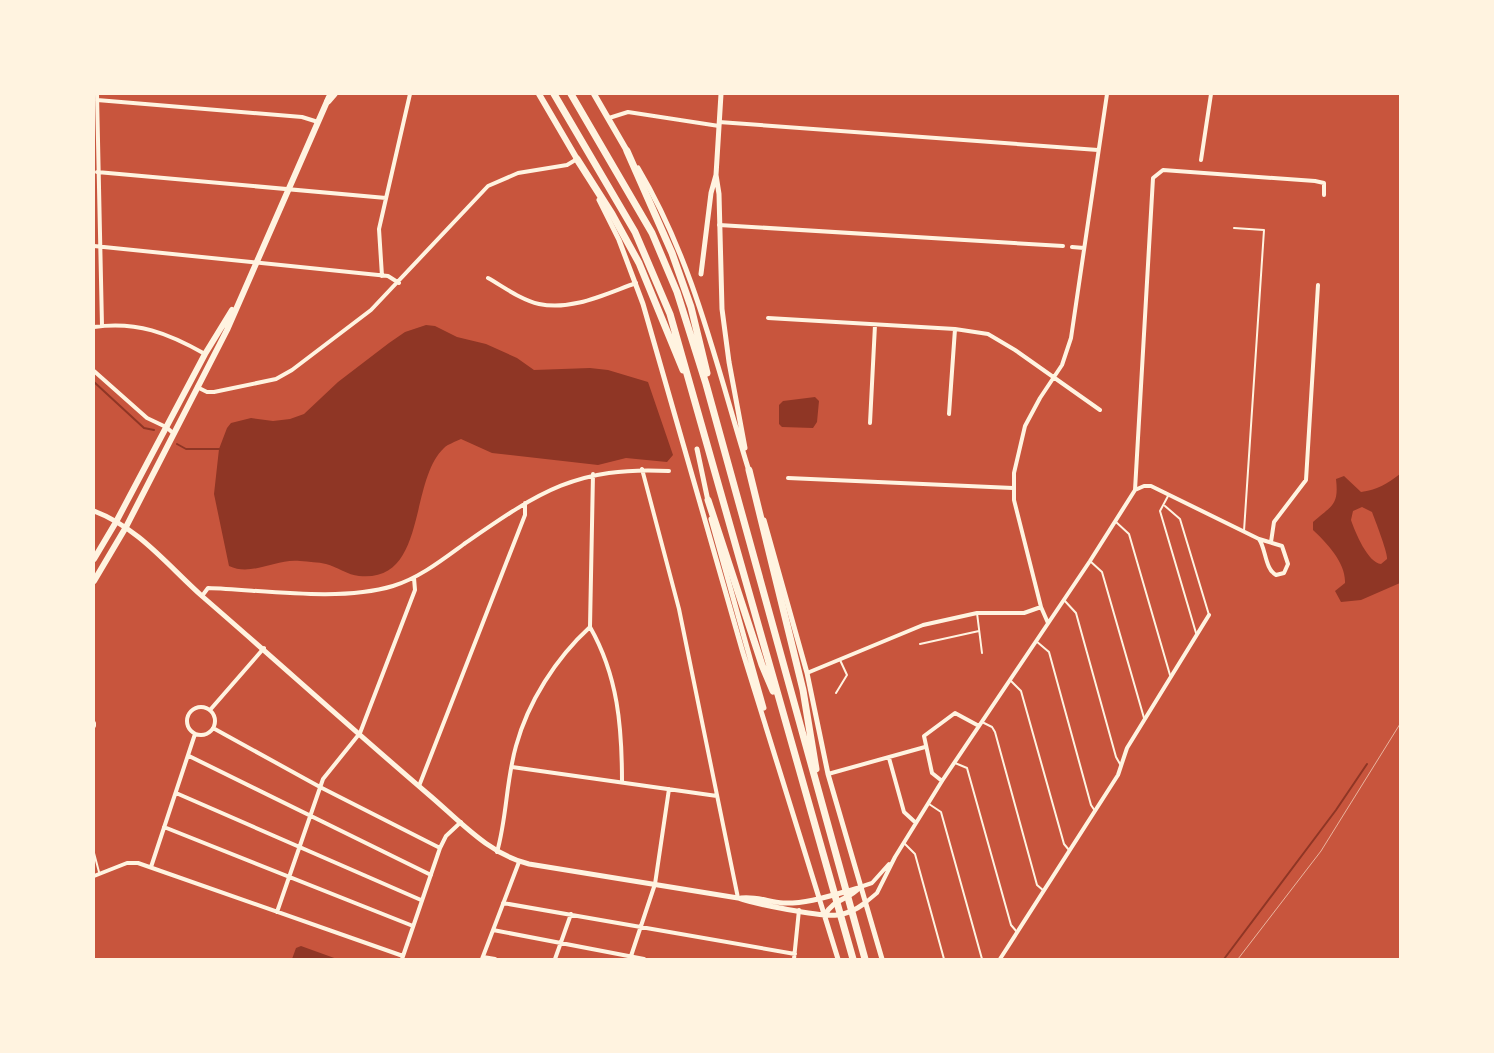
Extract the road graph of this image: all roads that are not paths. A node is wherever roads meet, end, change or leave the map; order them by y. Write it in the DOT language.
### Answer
graph roads {
  1 [pos="97,94"];
  2 [pos="410,94"];
  3 [pos="538,94"];
  4 [pos="554,94"];
  5 [pos="571,94"];
  6 [pos="594,94"];
  7 [pos="721,94"];
  8 [pos="1106,94"];
  9 [pos="1211,94"];
  10 [pos="331,96"];
  11 [pos="97,100"];
  12 [pos="608,118"];
  13 [pos="318,122"];
  14 [pos="719,124"];
  15 [pos="1098,150"];
  16 [pos="627,151"];
  17 [pos="577,159"];
  18 [pos="1200,160"];
  19 [pos="98,172"];
  20 [pos="716,175"];
  21 [pos="290,189"];
  22 [pos="1324,195"];
  23 [pos="386,198"];
  24 [pos="719,225"];
  25 [pos="1234,228"];
  26 [pos="94,246"];
  27 [pos="1063,246"];
  28 [pos="100,247"];
  29 [pos="1072,247"];
  30 [pos="1084,248"];
  31 [pos="258,262"];
  32 [pos="701,274"];
  33 [pos="382,276"];
  34 [pos="488,278"];
  35 [pos="399,283"];
  36 [pos="636,283"];
  37 [pos="1318,285"];
  38 [pos="238,300"];
  39 [pos="768,318"];
  40 [pos="875,324"];
  41 [pos="102,326"];
  42 [pos="94,327"];
  43 [pos="955,329"];
  44 [pos="205,354"];
  45 [pos="94,371"];
  46 [pos="1053,378"];
  47 [pos="196,388"];
  48 [pos="1100,410"];
  49 [pos="700,411"];
  50 [pos="949,414"];
  51 [pos="870,423"];
  52 [pos="166,427"];
  53 [pos="718,430"];
  54 [pos="173,433"];
  55 [pos="697,449"];
  56 [pos="642,469"];
  57 [pos="749,470"];
  58 [pos="669,471"];
  59 [pos="593,474"];
  60 [pos="788,478"];
  61 [pos="1013,488"];
  62 [pos="1135,490"];
  63 [pos="1169,494"];
  64 [pos="708,500"];
  65 [pos="525,502"];
  66 [pos="1165,506"];
  67 [pos="94,512"];
  68 [pos="116,522"];
  69 [pos="1116,522"];
  70 [pos="126,527"];
  71 [pos="1244,531"];
  72 [pos="1259,539"];
  73 [pos="1271,542"];
  74 [pos="94,559"];
  75 [pos="1090,561"];
  76 [pos="414,578"];
  77 [pos="94,581"];
  78 [pos="202,596"];
  79 [pos="1064,600"];
  80 [pos="1041,607"];
  81 [pos="977,613"];
  82 [pos="1209,615"];
  83 [pos="1048,623"];
  84 [pos="590,627"];
  85 [pos="979,631"];
  86 [pos="1198,636"];
  87 [pos="1036,641"];
  88 [pos="920,644"];
  89 [pos="264,648"];
  90 [pos="982,653"];
  91 [pos="840,660"];
  92 [pos="807,673"];
  93 [pos="1172,677"];
  94 [pos="1009,680"];
  95 [pos="836,693"];
  96 [pos="210,710"];
  97 [pos="784,716"];
  98 [pos="1145,719"];
  99 [pos="981,724"];
  100 [pos="214,728"];
  101 [pos="360,733"];
  102 [pos="196,734"];
  103 [pos="925,747"];
  104 [pos="189,756"];
  105 [pos="889,758"];
  106 [pos="955,763"];
  107 [pos="512,767"];
  108 [pos="1122,767"];
  109 [pos="780,769"];
  110 [pos="828,774"];
  111 [pos="942,781"];
  112 [pos="622,782"];
  113 [pos="320,786"];
  114 [pos="419,786"];
  115 [pos="669,789"];
  116 [pos="94,790"];
  117 [pos="176,792"];
  118 [pos="717,796"];
  119 [pos="94,798"];
  120 [pos="821,802"];
  121 [pos="928,803"];
  122 [pos="1095,811"];
  123 [pos="310,816"];
  124 [pos="460,822"];
  125 [pos="916,822"];
  126 [pos="164,827"];
  127 [pos="904,843"];
  128 [pos="299,847"];
  129 [pos="440,848"];
  130 [pos="1070,850"];
  131 [pos="496,852"];
  132 [pos="94,853"];
  133 [pos="895,857"];
  134 [pos="519,862"];
  135 [pos="151,867"];
  136 [pos="99,874"];
  137 [pos="431,875"];
  138 [pos="94,876"];
  139 [pos="290,877"];
  140 [pos="655,884"];
  141 [pos="857,889"];
  142 [pos="1044,891"];
  143 [pos="823,897"];
  144 [pos="738,898"];
  145 [pos="421,900"];
  146 [pos="804,901"];
  147 [pos="503,903"];
  148 [pos="863,905"];
  149 [pos="799,910"];
  150 [pos="278,912"];
  151 [pos="571,914"];
  152 [pos="828,915"];
  153 [pos="413,926"];
  154 [pos="642,928"];
  155 [pos="493,930"];
  156 [pos="1017,933"];
  157 [pos="560,943"];
  158 [pos="402,957"];
  159 [pos="794,957"];
  160 [pos="483,958"];
  161 [pos="630,958"];
  162 [pos="495,959"];
  163 [pos="554,959"];
  164 [pos="644,959"];
  165 [pos="838,959"];
  166 [pos="852,959"];
  167 [pos="865,959"];
  168 [pos="882,959"];
  169 [pos="944,959"];
  170 [pos="982,959"];
  171 [pos="1000,959"];
  1 -- 11 [label="street"];
  2 -- 23 [label="street"];
  3 -- 17 [label="main road"];
  4 -- 49 [label="highway"];
  5 -- 53 [label="highway"];
  6 -- 12 [label="main road"];
  7 -- 14 [label="street"];
  8 -- 15 [label="street"];
  9 -- 18 [label="street"];
  10 -- 13 [label="main road"];
  11 -- 13 [label="street"];
  11 -- 19 [label="street"];
  12 -- 14 [label="street"];
  12 -- 16 [label="main road"];
  13 -- 21 [label="main road"];
  14 -- 15 [label="street"];
  14 -- 20 [label="street"];
  15 -- 30 [label="street"];
  16 -- 53 [label="highway"];
  16 -- 57 [label="street"];
  17 -- 35 [label="street"];
  17 -- 36 [label="street"];
  17 -- 49 [label="highway"];
  19 -- 21 [label="street"];
  19 -- 28 [label="street"];
  20 -- 24 [label="street"];
  20 -- 32 [label="street"];
  21 -- 23 [label="street"];
  21 -- 31 [label="main road"];
  22 -- 62 [label="street"];
  23 -- 33 [label="street"];
  24 -- 27 [label="street"];
  24 -- 57 [label="street"];
  25 -- 71 [label="lane"];
  26 -- 28 [label="street"];
  28 -- 31 [label="street"];
  28 -- 41 [label="street"];
  29 -- 30 [label="street"];
  30 -- 46 [label="street"];
  31 -- 33 [label="street"];
  31 -- 38 [label="main road"];
  33 -- 35 [label="street"];
  34 -- 36 [label="street"];
  35 -- 47 [label="street"];
  36 -- 109 [label="street"];
  37 -- 73 [label="street"];
  38 -- 44 [label="main road"];
  38 -- 47 [label="main road"];
  39 -- 40 [label="street"];
  40 -- 43 [label="street"];
  40 -- 51 [label="street"];
  41 -- 42 [label="street"];
  41 -- 44 [label="street"];
  43 -- 46 [label="street"];
  43 -- 50 [label="street"];
  44 -- 52 [label="main road"];
  45 -- 52 [label="street"];
  46 -- 48 [label="street"];
  46 -- 61 [label="street"];
  47 -- 54 [label="main road"];
  49 -- 97 [label="highway"];
  52 -- 54 [label="street"];
  52 -- 68 [label="main road"];
  53 -- 120 [label="highway"];
  54 -- 70 [label="main road"];
  55 -- 64 [label="street"];
  56 -- 58 [label="street"];
  56 -- 59 [label="street"];
  56 -- 118 [label="street"];
  57 -- 92 [label="street"];
  57 -- 120 [label="highway"];
  59 -- 65 [label="street"];
  59 -- 84 [label="street"];
  60 -- 61 [label="street"];
  61 -- 80 [label="street"];
  62 -- 63 [label="street"];
  62 -- 69 [label="street"];
  63 -- 66 [label="lane"];
  63 -- 71 [label="street"];
  64 -- 97 [label="highway"];
  64 -- 109 [label="street"];
  65 -- 76 [label="street"];
  65 -- 114 [label="street"];
  66 -- 82 [label="lane"];
  66 -- 86 [label="lane"];
  67 -- 68 [label="street"];
  68 -- 70 [label="street"];
  68 -- 74 [label="main road"];
  69 -- 75 [label="street"];
  69 -- 93 [label="lane"];
  70 -- 77 [label="main road"];
  70 -- 78 [label="street"];
  71 -- 72 [label="street"];
  72 -- 73 [label="street"];
  72 -- 73 [label="street"];
  75 -- 79 [label="street"];
  75 -- 98 [label="lane"];
  76 -- 78 [label="street"];
  76 -- 101 [label="street"];
  78 -- 89 [label="street"];
  79 -- 83 [label="street"];
  79 -- 108 [label="lane"];
  80 -- 81 [label="street"];
  80 -- 83 [label="street"];
  81 -- 85 [label="lane"];
  81 -- 91 [label="street"];
  82 -- 86 [label="street"];
  83 -- 87 [label="street"];
  84 -- 107 [label="street"];
  84 -- 112 [label="street"];
  85 -- 88 [label="lane"];
  85 -- 90 [label="lane"];
  86 -- 93 [label="street"];
  87 -- 94 [label="street"];
  87 -- 122 [label="lane"];
  89 -- 96 [label="street"];
  89 -- 101 [label="street"];
  91 -- 92 [label="street"];
  91 -- 95 [label="lane"];
  92 -- 110 [label="street"];
  93 -- 98 [label="street"];
  94 -- 99 [label="street"];
  94 -- 130 [label="lane"];
  96 -- 100 [label="street"];
  96 -- 102 [label="street"];
  97 -- 166 [label="highway"];
  98 -- 108 [label="street"];
  99 -- 103 [label="street"];
  99 -- 106 [label="street"];
  99 -- 142 [label="lane"];
  100 -- 102 [label="street"];
  100 -- 113 [label="street"];
  101 -- 113 [label="street"];
  101 -- 114 [label="street"];
  102 -- 104 [label="street"];
  103 -- 105 [label="street"];
  103 -- 111 [label="street"];
  104 -- 117 [label="street"];
  104 -- 123 [label="street"];
  105 -- 110 [label="street"];
  105 -- 125 [label="street"];
  106 -- 111 [label="street"];
  106 -- 156 [label="lane"];
  107 -- 112 [label="street"];
  107 -- 131 [label="street"];
  108 -- 122 [label="street"];
  109 -- 143 [label="street"];
  110 -- 141 [label="street"];
  111 -- 121 [label="street"];
  112 -- 115 [label="street"];
  113 -- 123 [label="street"];
  113 -- 129 [label="street"];
  114 -- 124 [label="street"];
  115 -- 118 [label="street"];
  115 -- 140 [label="street"];
  116 -- 119 [label="lane"];
  117 -- 126 [label="street"];
  117 -- 128 [label="street"];
  118 -- 144 [label="street"];
  120 -- 167 [label="highway"];
  121 -- 125 [label="street"];
  121 -- 170 [label="lane"];
  122 -- 130 [label="street"];
  123 -- 128 [label="street"];
  123 -- 137 [label="street"];
  124 -- 129 [label="street"];
  124 -- 131 [label="street"];
  125 -- 127 [label="street"];
  126 -- 135 [label="street"];
  126 -- 139 [label="street"];
  127 -- 133 [label="street"];
  127 -- 169 [label="lane"];
  128 -- 139 [label="street"];
  128 -- 145 [label="street"];
  129 -- 137 [label="street"];
  130 -- 142 [label="street"];
  131 -- 134 [label="street"];
  132 -- 136 [label="lane"];
  133 -- 141 [label="street"];
  133 -- 148 [label="street"];
  134 -- 140 [label="street"];
  134 -- 147 [label="street"];
  135 -- 136 [label="street"];
  135 -- 150 [label="street"];
  136 -- 138 [label="street"];
  137 -- 145 [label="street"];
  139 -- 150 [label="street"];
  139 -- 153 [label="street"];
  140 -- 144 [label="street"];
  140 -- 154 [label="street"];
  141 -- 143 [label="street"];
  141 -- 148 [label="street"];
  141 -- 152 [label="street"];
  142 -- 156 [label="street"];
  143 -- 146 [label="street"];
  143 -- 152 [label="street"];
  144 -- 146 [label="street"];
  144 -- 149 [label="street"];
  145 -- 153 [label="street"];
  146 -- 149 [label="street"];
  147 -- 151 [label="street"];
  147 -- 155 [label="street"];
  148 -- 152 [label="street"];
  148 -- 168 [label="street"];
  149 -- 152 [label="street"];
  149 -- 159 [label="street"];
  150 -- 158 [label="street"];
  151 -- 154 [label="street"];
  151 -- 157 [label="street"];
  152 -- 165 [label="street"];
  153 -- 158 [label="street"];
  154 -- 159 [label="street"];
  154 -- 161 [label="street"];
  155 -- 157 [label="street"];
  155 -- 160 [label="street"];
  156 -- 171 [label="street"];
  157 -- 161 [label="street"];
  157 -- 163 [label="street"];
  160 -- 162 [label="street"];
  161 -- 164 [label="street"];
}
